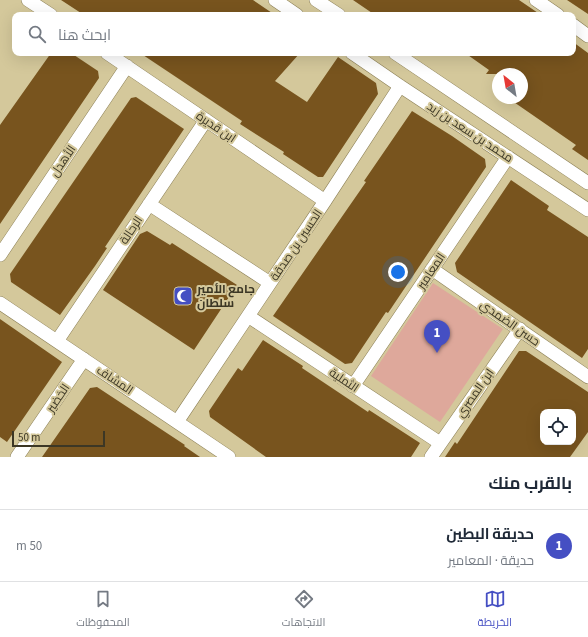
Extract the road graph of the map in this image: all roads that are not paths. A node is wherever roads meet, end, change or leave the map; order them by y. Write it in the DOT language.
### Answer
graph roads {
  1 [pos="28,0"];
  2 [pos="275,0"];
  3 [pos="316,0"];
  4 [pos="536,0"];
  5 [pos="46,12"];
  6 [pos="293,12"];
  7 [pos="334,12"];
  8 [pos="554,12"];
  9 [pos="576,27"];
  10 [pos="588,36"];
  11 [pos="112,56"];
  12 [pos="356,56"];
  13 [pos="399,56"];
  14 [pos="127,66"];
  15 [pos="400,86"];
  16 [pos="206,120"];
  17 [pos="508,157"];
  18 [pos="588,184"];
  19 [pos="326,201"];
  20 [pos="149,204"];
  21 [pos="588,210"];
  22 [pos="0,255"];
  23 [pos="432,269"];
  24 [pos="270,283"];
  25 [pos="0,303"];
  26 [pos="248,316"];
  27 [pos="520,328"];
  28 [pos="56,341"];
  29 [pos="84,359"];
  30 [pos="588,377"];
  31 [pos="353,386"];
  32 [pos="177,422"];
  33 [pos="440,443"];
  34 [pos="18,457"];
  35 [pos="229,457"];
  36 [pos="431,457"];
  1 -- 5 [label="street"];
  2 -- 6 [label="street"];
  3 -- 7 [label="street"];
  4 -- 8 [label="street"];
  9 -- 10 [label="street"];
  11 -- 14 [label="street, ابن قديرة"];
  12 -- 15 [label="street, محمد بن سعد بن زيد"];
  13 -- 18 [label="street, محمد بن سعد بن زيد"];
  14 -- 16 [label="street, ابن قديرة"];
  14 -- 22 [label="street, الأهدل"];
  15 -- 17 [label="street, محمد بن سعد بن زيد"];
  15 -- 19 [label="street, الحسين بن صدقة"];
  16 -- 19 [label="street, ابن قديرة"];
  16 -- 20 [label="street, الرحالة"];
  17 -- 21 [label="street, محمد بن سعد بن زيد"];
  17 -- 23 [label="street, المعامير"];
  19 -- 24 [label="street, الحسين بن صدقة"];
  20 -- 24 [label="street"];
  20 -- 28 [label="street, الرحالة"];
  23 -- 27 [label="street, حسن الضمدي"];
  23 -- 31 [label="street, المعامير"];
  24 -- 26 [label="street, الحسين بن صدقة"];
  25 -- 28 [label="street, المشاف"];
  26 -- 31 [label="street, الثملية"];
  26 -- 32 [label="street, الحسين بن صدقة"];
  27 -- 30 [label="street, حسن الضمدي"];
  27 -- 33 [label="street, ابن المصري"];
  28 -- 29 [label="street, المشاف"];
  29 -- 32 [label="street, المشاف"];
  29 -- 34 [label="street, الخضير"];
  31 -- 33 [label="street, الثملية"];
  32 -- 35 [label="street, المشاف"];
  33 -- 36 [label="street, ابن المصري"];
}
